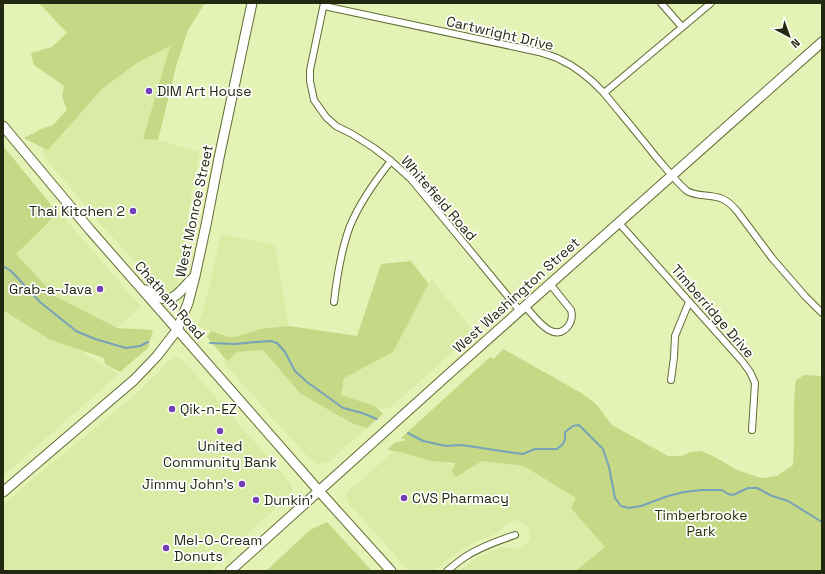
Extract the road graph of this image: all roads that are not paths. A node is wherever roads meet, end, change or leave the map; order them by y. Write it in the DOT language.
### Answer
graph roads {
  1 [pos="252,3"];
  2 [pos="661,3"];
  3 [pos="711,3"];
  4 [pos="324,4"];
  5 [pos="682,27"];
  6 [pos="822,42"];
  7 [pos="604,93"];
  8 [pos="3,126"];
  9 [pos="391,160"];
  10 [pos="672,175"];
  11 [pos="619,222"];
  12 [pos="195,276"];
  13 [pos="137,284"];
  14 [pos="550,284"];
  15 [pos="334,302"];
  16 [pos="689,302"];
  17 [pos="523,308"];
  18 [pos="822,313"];
  19 [pos="177,330"];
  20 [pos="671,380"];
  21 [pos="752,430"];
  22 [pos="319,491"];
  23 [pos="3,492"];
  24 [pos="515,534"];
  25 [pos="230,571"];
  26 [pos="391,571"];
  27 [pos="447,571"];
  1 -- 12 [label="street, West Monroe Street"];
  2 -- 5 [label="street"];
  3 -- 5 [label="street"];
  4 -- 7 [label="street, Cartwright Drive"];
  4 -- 9 [label="street, Whitefield Road"];
  5 -- 7 [label="street"];
  6 -- 10 [label="street, West Washington Street"];
  7 -- 10 [label="street, Cartwright Drive"];
  8 -- 13 [label="street, Chatham Road"];
  9 -- 15 [label="street"];
  9 -- 17 [label="street, Whitefield Road"];
  10 -- 11 [label="street, West Washington Street"];
  10 -- 18 [label="street, Cartwright Drive"];
  11 -- 14 [label="street, West Washington Street"];
  11 -- 16 [label="street, Timberridge Drive"];
  12 -- 13 [label="street"];
  12 -- 19 [label="street, West Monroe Street"];
  13 -- 19 [label="street, Chatham Road"];
  14 -- 17 [label="street, West Washington Street"];
  14 -- 17 [label="street, Whitefield Road"];
  16 -- 20 [label="street"];
  16 -- 21 [label="street, Timberridge Drive"];
  17 -- 22 [label="street, West Washington Street"];
  19 -- 22 [label="street, Chatham Road"];
  19 -- 23 [label="street, West Monroe Street"];
  22 -- 25 [label="street, West Washington Street"];
  22 -- 26 [label="street, Chatham Road"];
  24 -- 27 [label="street"];
}
